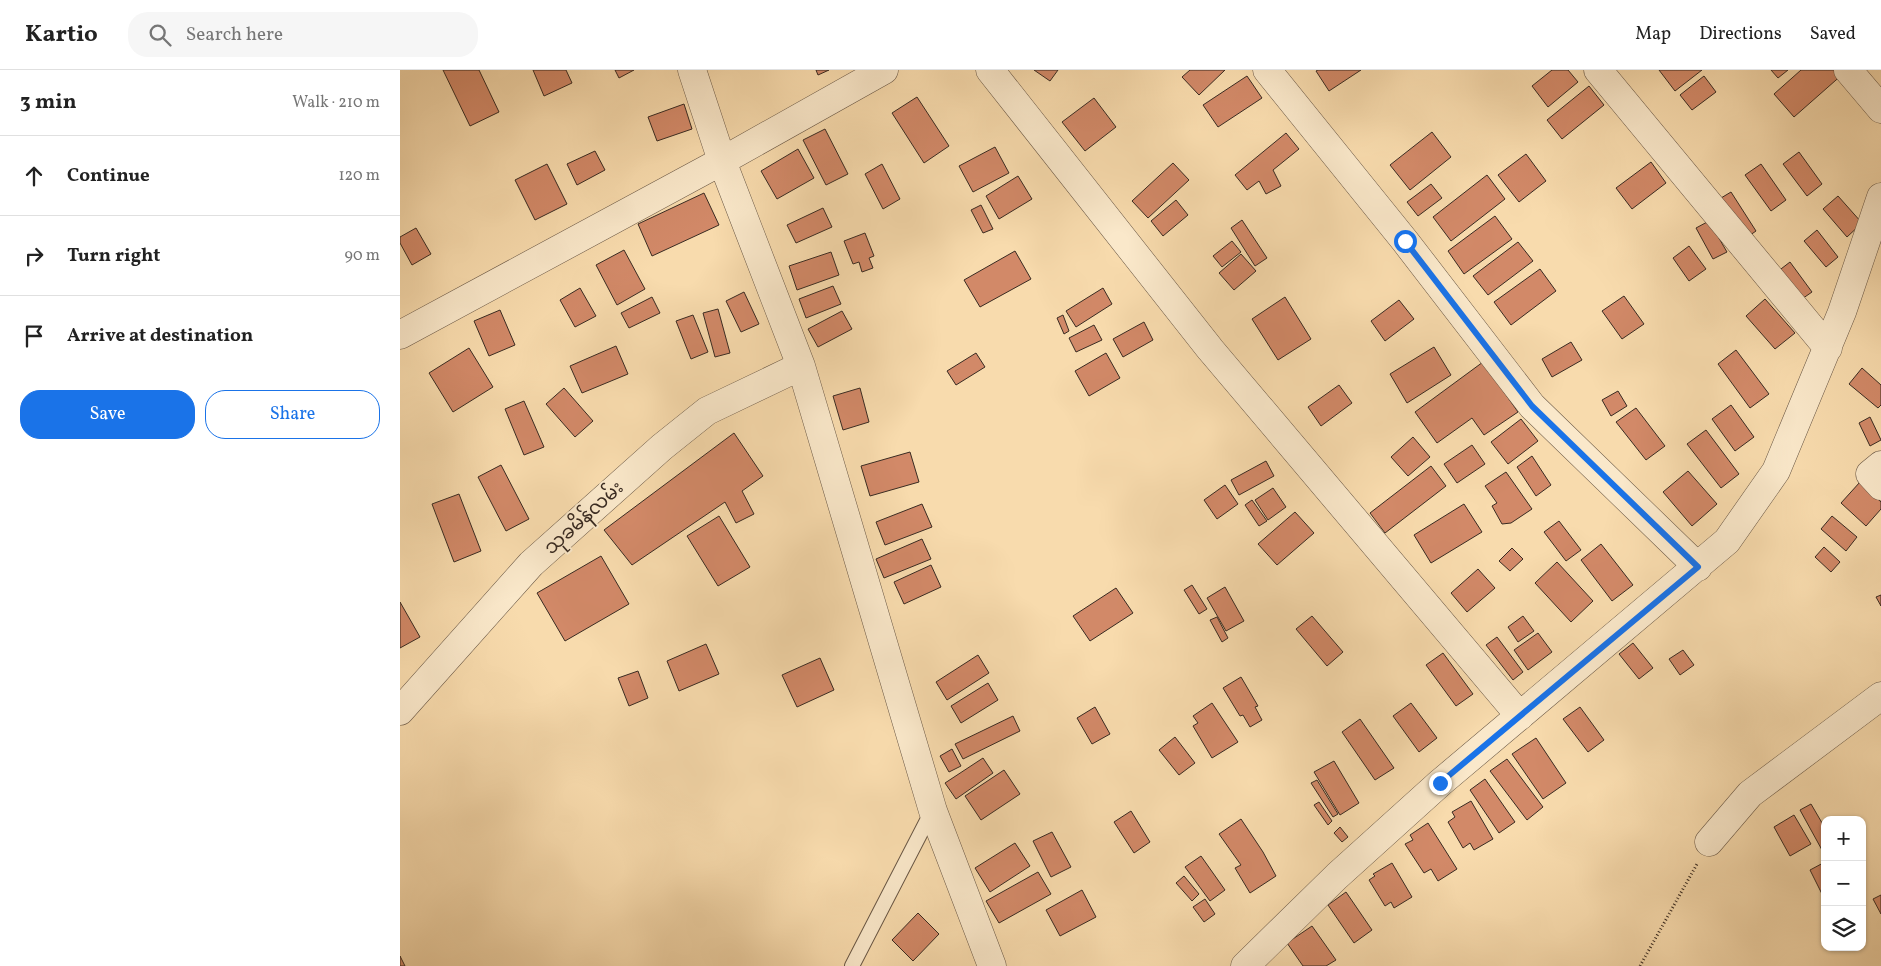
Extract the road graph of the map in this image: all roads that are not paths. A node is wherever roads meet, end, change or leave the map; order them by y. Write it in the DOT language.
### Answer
graph roads {
  1 [pos="692,70"];
  2 [pos="884,70"];
  3 [pos="990,70"];
  4 [pos="1267,70"];
  5 [pos="1598,70"];
  6 [pos="1848,70"];
  7 [pos="1881,109"];
  8 [pos="722,160"];
  9 [pos="1881,197"];
  10 [pos="400,335"];
  11 [pos="1828,348"];
  12 [pos="800,366"];
  13 [pos="1881,464"];
  14 [pos="1881,486"];
  15 [pos="1698,567"];
  16 [pos="1881,696"];
  17 [pos="400,711"];
  18 [pos="1520,716"];
  19 [pos="932,810"];
  20 [pos="1709,842"];
  21 [pos="852,966"];
  22 [pos="992,966"];
  23 [pos="1245,966"];
  1 -- 8 [label="street"];
  2 -- 8 [label="street"];
  3 -- 18 [label="street"];
  4 -- 15 [label="street"];
  5 -- 11 [label="street"];
  6 -- 7 [label="street"];
  8 -- 10 [label="street"];
  8 -- 12 [label="street"];
  9 -- 11 [label="street"];
  11 -- 15 [label="street"];
  12 -- 17 [label="street, သုခမိန်လမ်း"];
  12 -- 19 [label="street"];
  13 -- 14 [label="street"];
  15 -- 18 [label="street"];
  16 -- 20 [label="street"];
  18 -- 23 [label="street"];
  19 -- 21 [label="lane"];
  19 -- 22 [label="street"];
}
